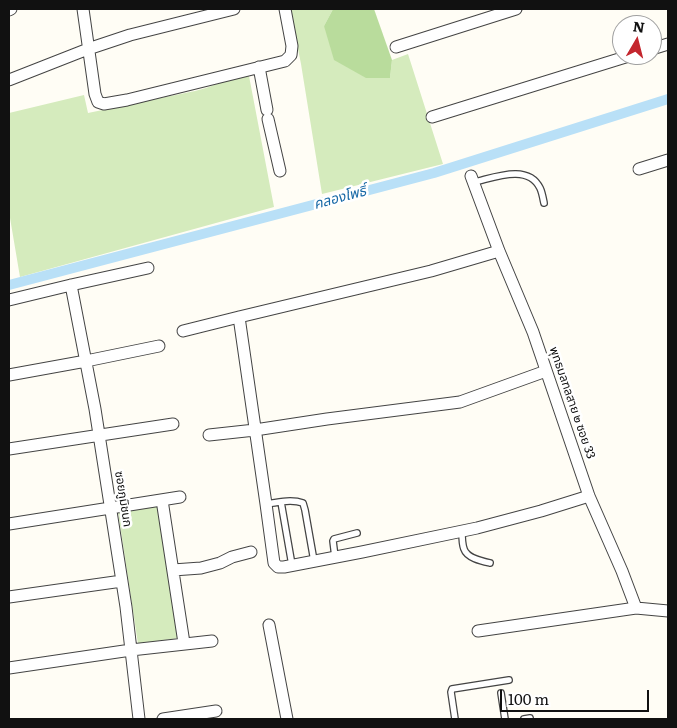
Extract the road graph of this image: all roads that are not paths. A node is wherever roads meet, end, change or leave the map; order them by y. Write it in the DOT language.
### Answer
graph roads {
  1 [pos="83,9"];
  2 [pos="234,9"];
  3 [pos="285,9"];
  4 [pos="516,9"];
  5 [pos="498,11"];
  6 [pos="396,47"];
  7 [pos="88,49"];
  8 [pos="612,61"];
  9 [pos="259,67"];
  10 [pos="9,80"];
  11 [pos="432,117"];
  12 [pos="668,160"];
  13 [pos="639,169"];
  14 [pos="280,171"];
  15 [pos="472,179"];
  16 [pos="544,203"];
  17 [pos="499,251"];
  18 [pos="148,268"];
  19 [pos="71,284"];
  20 [pos="9,300"];
  21 [pos="239,317"];
  22 [pos="183,331"];
  23 [pos="159,346"];
  24 [pos="86,361"];
  25 [pos="546,372"];
  26 [pos="9,374"];
  27 [pos="172,424"];
  28 [pos="256,430"];
  29 [pos="209,435"];
  30 [pos="99,436"];
  31 [pos="9,449"];
  32 [pos="180,496"];
  33 [pos="589,496"];
  34 [pos="162,500"];
  35 [pos="281,502"];
  36 [pos="266,504"];
  37 [pos="110,508"];
  38 [pos="9,524"];
  39 [pos="462,531"];
  40 [pos="357,533"];
  41 [pos="252,552"];
  42 [pos="335,557"];
  43 [pos="314,561"];
  44 [pos="490,563"];
  45 [pos="292,565"];
  46 [pos="173,570"];
  47 [pos="122,581"];
  48 [pos="9,597"];
  49 [pos="636,608"];
  50 [pos="668,611"];
  51 [pos="269,625"];
  52 [pos="478,631"];
  53 [pos="212,641"];
  54 [pos="184,644"];
  55 [pos="131,650"];
  56 [pos="9,668"];
  57 [pos="509,680"];
  58 [pos="501,693"];
  59 [pos="216,711"];
  60 [pos="139,719"];
  61 [pos="163,719"];
  62 [pos="287,719"];
  63 [pos="455,719"];
  64 [pos="505,719"];
  1 -- 7 [label="street"];
  2 -- 7 [label="street"];
  3 -- 9 [label="street"];
  4 -- 5 [label="street"];
  5 -- 6 [label="street"];
  7 -- 9 [label="street"];
  7 -- 10 [label="street"];
  8 -- 11 [label="street"];
  9 -- 14 [label="street"];
  12 -- 13 [label="street"];
  15 -- 16 [label="lane"];
  15 -- 17 [label="street, พุทธมลฑลสาย ๒ ซอย 33"];
  17 -- 21 [label="street"];
  17 -- 25 [label="street, พุทธมลฑลสาย ๒ ซอย 33"];
  18 -- 19 [label="street"];
  19 -- 20 [label="street"];
  19 -- 24 [label="street, ซอยภูมิชนก"];
  21 -- 22 [label="street"];
  21 -- 28 [label="street"];
  23 -- 24 [label="street"];
  24 -- 26 [label="street"];
  24 -- 30 [label="street, ซอยภูมิชนก"];
  25 -- 28 [label="street"];
  25 -- 33 [label="street, พุทธมลฑลสาย ๒ ซอย 33"];
  27 -- 30 [label="street"];
  28 -- 29 [label="street"];
  28 -- 36 [label="street"];
  30 -- 31 [label="street"];
  30 -- 37 [label="street, ซอยภูมิชนก"];
  32 -- 34 [label="street"];
  33 -- 39 [label="street"];
  33 -- 49 [label="street, พุทธมลฑลสาย ๒ ซอย 33"];
  34 -- 37 [label="street"];
  34 -- 46 [label="street"];
  35 -- 36 [label="lane"];
  35 -- 43 [label="lane"];
  35 -- 45 [label="lane"];
  36 -- 45 [label="street"];
  37 -- 38 [label="street"];
  37 -- 47 [label="street, ซอยภูมิชนก"];
  39 -- 42 [label="street"];
  39 -- 44 [label="lane"];
  40 -- 42 [label="lane"];
  41 -- 46 [label="street"];
  42 -- 43 [label="street"];
  43 -- 45 [label="street"];
  46 -- 54 [label="street"];
  47 -- 48 [label="street"];
  47 -- 55 [label="street, ซอยภูมิชนก"];
  49 -- 50 [label="street"];
  49 -- 52 [label="street"];
  51 -- 62 [label="street"];
  53 -- 54 [label="street"];
  54 -- 55 [label="street"];
  55 -- 56 [label="street"];
  55 -- 60 [label="street, ซอยภูมิชนก"];
  57 -- 63 [label="lane"];
  58 -- 64 [label="lane"];
  59 -- 61 [label="street"];
}
